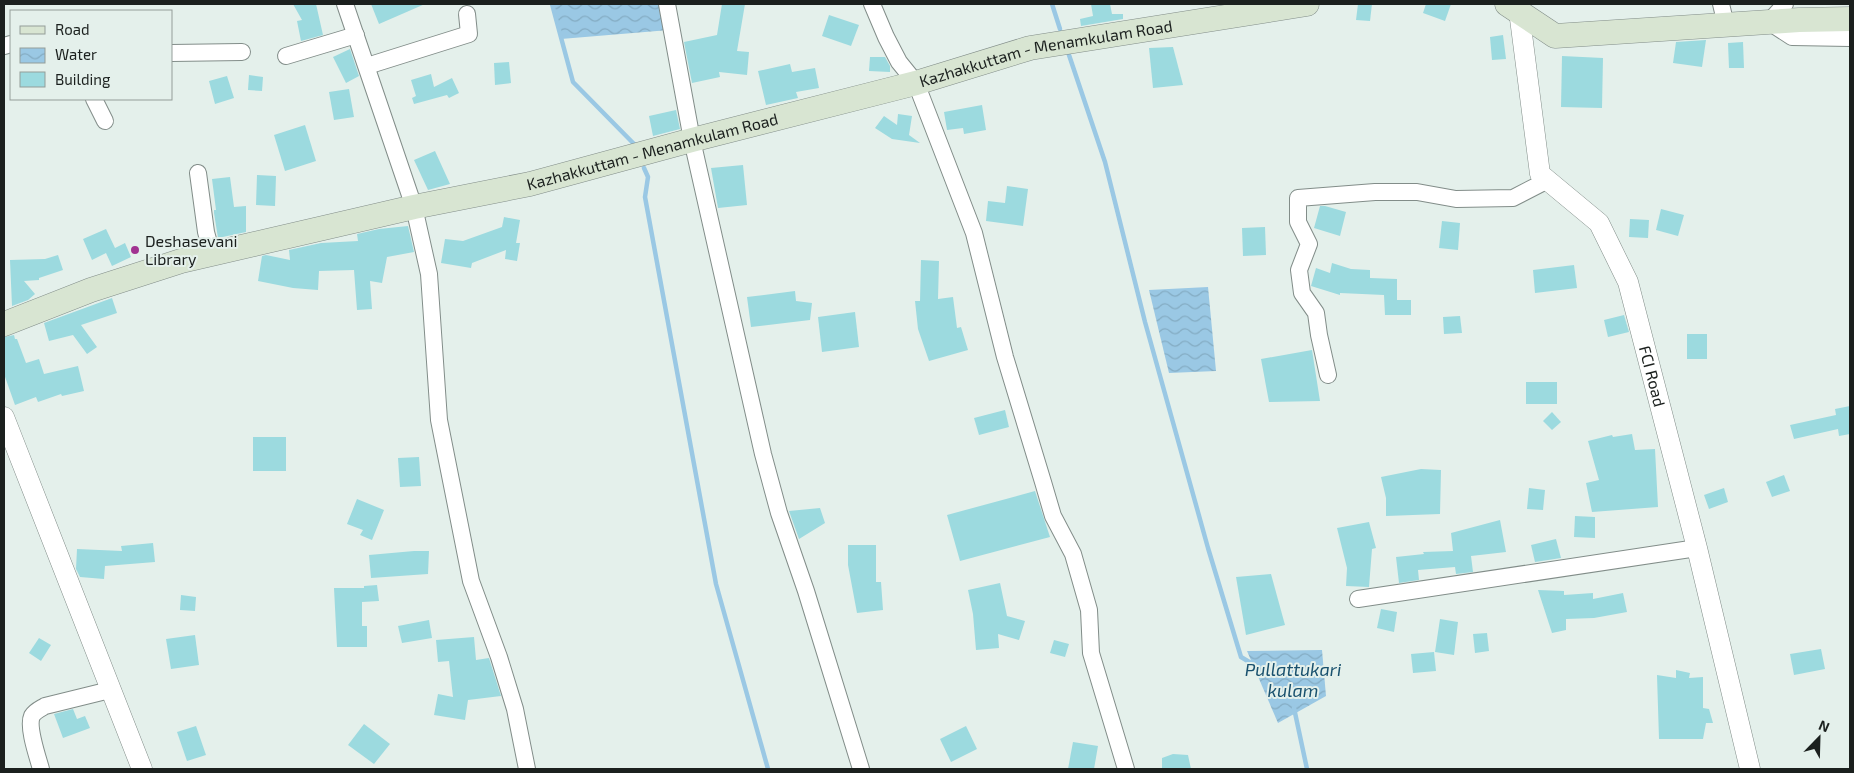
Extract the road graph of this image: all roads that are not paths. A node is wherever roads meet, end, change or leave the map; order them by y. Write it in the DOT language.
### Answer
graph roads {
  1 [pos="346,4"];
  2 [pos="667,4"];
  3 [pos="872,4"];
  4 [pos="1308,4"];
  5 [pos="1785,4"];
  6 [pos="1515,6"];
  7 [pos="467,14"];
  8 [pos="1724,15"];
  9 [pos="1850,19"];
  10 [pos="1769,22"];
  11 [pos="356,35"];
  12 [pos="1850,38"];
  13 [pos="242,52"];
  14 [pos="172,53"];
  15 [pos="286,56"];
  16 [pos="367,66"];
  17 [pos="916,83"];
  18 [pos="94,100"];
  19 [pos="105,121"];
  20 [pos="692,140"];
  21 [pos="198,172"];
  22 [pos="1548,180"];
  23 [pos="414,207"];
  24 [pos="212,254"];
  25 [pos="4,324"];
  26 [pos="1328,375"];
  27 [pos="4,417"];
  28 [pos="1697,548"];
  29 [pos="1358,599"];
  30 [pos="110,690"];
  31 [pos="41,769"];
  32 [pos="142,769"];
  33 [pos="527,769"];
  34 [pos="860,769"];
  35 [pos="1126,769"];
  36 [pos="1750,769"];
  1 -- 11 [label="street"];
  2 -- 20 [label="street"];
  3 -- 17 [label="street"];
  4 -- 17 [label="main road, Kazhakkuttam - Menamkulam Road"];
  5 -- 10 [label="street"];
  6 -- 8 [label="main road"];
  6 -- 22 [label="street, FCI Road"];
  7 -- 16 [label="street"];
  8 -- 10 [label="main road"];
  9 -- 10 [label="main road"];
  10 -- 12 [label="street"];
  11 -- 15 [label="street"];
  11 -- 16 [label="street"];
  13 -- 14 [label="street"];
  16 -- 23 [label="street"];
  17 -- 20 [label="main road, Kazhakkuttam - Menamkulam Road"];
  17 -- 35 [label="street"];
  18 -- 19 [label="street"];
  20 -- 23 [label="main road, Kazhakkuttam - Menamkulam Road"];
  20 -- 34 [label="street"];
  21 -- 24 [label="street"];
  22 -- 26 [label="street"];
  22 -- 28 [label="street, FCI Road"];
  23 -- 24 [label="main road, Kazhakkuttam - Menamkulam Road"];
  23 -- 33 [label="street"];
  24 -- 25 [label="main road, Kazhakkuttam - Menamkulam Road"];
  27 -- 30 [label="street"];
  28 -- 29 [label="street"];
  28 -- 36 [label="street, FCI Road"];
  30 -- 31 [label="street"];
  30 -- 32 [label="street"];
}
